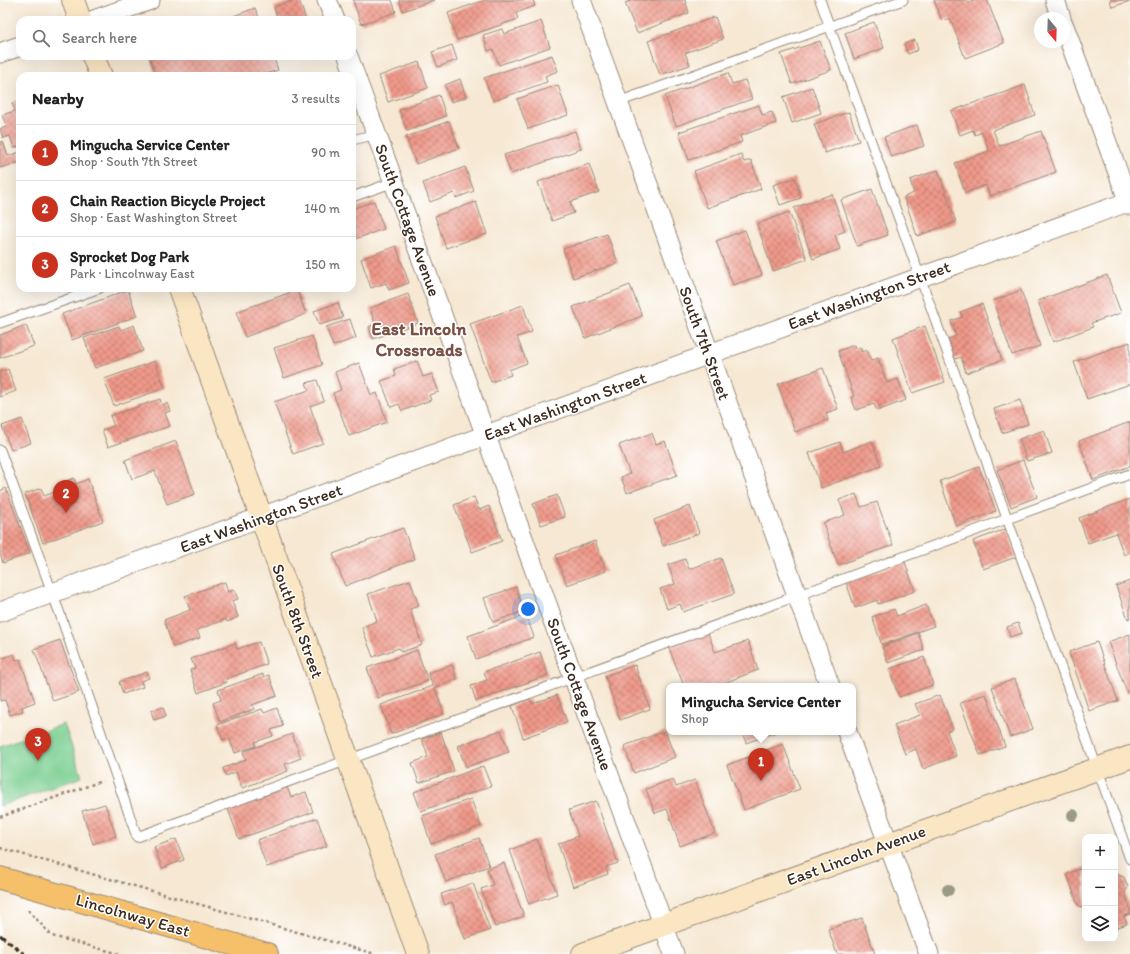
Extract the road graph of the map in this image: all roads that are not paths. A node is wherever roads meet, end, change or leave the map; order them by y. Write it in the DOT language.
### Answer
graph roads {
  1 [pos="73,0"];
  2 [pos="150,0"];
  3 [pos="327,0"];
  4 [pos="581,0"];
  5 [pos="820,0"];
  6 [pos="904,0"];
  7 [pos="1055,0"];
  8 [pos="1059,12"];
  9 [pos="79,16"];
  10 [pos="105,16"];
  11 [pos="333,16"];
  12 [pos="830,26"];
  13 [pos="1070,42"];
  14 [pos="16,47"];
  15 [pos="0,53"];
  16 [pos="95,60"];
  17 [pos="349,60"];
  18 [pos="99,72"];
  19 [pos="352,72"];
  20 [pos="356,83"];
  21 [pos="618,102"];
  22 [pos="377,134"];
  23 [pos="356,139"];
  24 [pos="394,182"];
  25 [pos="356,196"];
  26 [pos="1130,203"];
  27 [pos="920,277"];
  28 [pos="89,292"];
  29 [pos="180,292"];
  30 [pos="0,323"];
  31 [pos="709,354"];
  32 [pos="485,436"];
  33 [pos="0,450"];
  34 [pos="1130,474"];
  35 [pos="262,518"];
  36 [pos="1007,518"];
  37 [pos="52,593"];
  38 [pos="797,594"];
  39 [pos="0,612"];
  40 [pos="574,676"];
  41 [pos="829,683"];
  42 [pos="848,735"];
  43 [pos="1130,757"];
  44 [pos="347,758"];
  45 [pos="1097,768"];
  46 [pos="888,844"];
  47 [pos="1130,859"];
  48 [pos="0,878"];
  49 [pos="664,925"];
  50 [pos="267,954"];
  51 [pos="418,954"];
  52 [pos="583,954"];
  53 [pos="674,954"];
  54 [pos="929,954"];
  1 -- 9 [label="main road"];
  2 -- 10 [label="street"];
  3 -- 11 [label="street"];
  4 -- 21 [label="street, South 7th Street"];
  5 -- 12 [label="lane"];
  6 -- 12 [label="lane"];
  7 -- 8 [label="street"];
  12 -- 21 [label="lane"];
  12 -- 27 [label="lane"];
  13 -- 26 [label="street"];
  14 -- 15 [label="street"];
  16 -- 18 [label="main road"];
  17 -- 19 [label="street, South Cottage Avenue"];
  20 -- 22 [label="street, South Cottage Avenue"];
  21 -- 31 [label="street, South 7th Street"];
  22 -- 23 [label="lane"];
  22 -- 24 [label="street, South Cottage Avenue"];
  24 -- 25 [label="lane"];
  24 -- 32 [label="street, South Cottage Avenue"];
  26 -- 27 [label="street, East Washington Street"];
  27 -- 31 [label="street, East Washington Street"];
  27 -- 36 [label="lane"];
  28 -- 30 [label="lane"];
  29 -- 35 [label="main road, South 8th Street"];
  31 -- 32 [label="street, East Washington Street"];
  31 -- 38 [label="street, South 7th Street"];
  32 -- 35 [label="street, East Washington Street"];
  32 -- 40 [label="street, South Cottage Avenue"];
  33 -- 37 [label="lane"];
  34 -- 36 [label="lane"];
  35 -- 37 [label="street, East Washington Street"];
  35 -- 44 [label="main road, South 8th Street"];
  36 -- 38 [label="lane"];
  36 -- 45 [label="lane"];
  37 -- 39 [label="street, East Washington Street"];
  37 -- 44 [label="lane"];
  38 -- 40 [label="lane"];
  38 -- 41 [label="street, South 7th Street"];
  40 -- 44 [label="lane"];
  40 -- 49 [label="street, South Cottage Avenue"];
  42 -- 46 [label="street"];
  43 -- 45 [label="main road, East Lincoln Avenue"];
  44 -- 51 [label="main road, South 8th Street"];
  45 -- 46 [label="main road, East Lincoln Avenue"];
  45 -- 47 [label="lane"];
  46 -- 49 [label="main road, East Lincoln Avenue"];
  46 -- 54 [label="street"];
  48 -- 50 [label="highway, Lincolnway East"];
  49 -- 52 [label="main road, East Lincoln Avenue"];
  49 -- 53 [label="street, South Cottage Avenue"];
}
